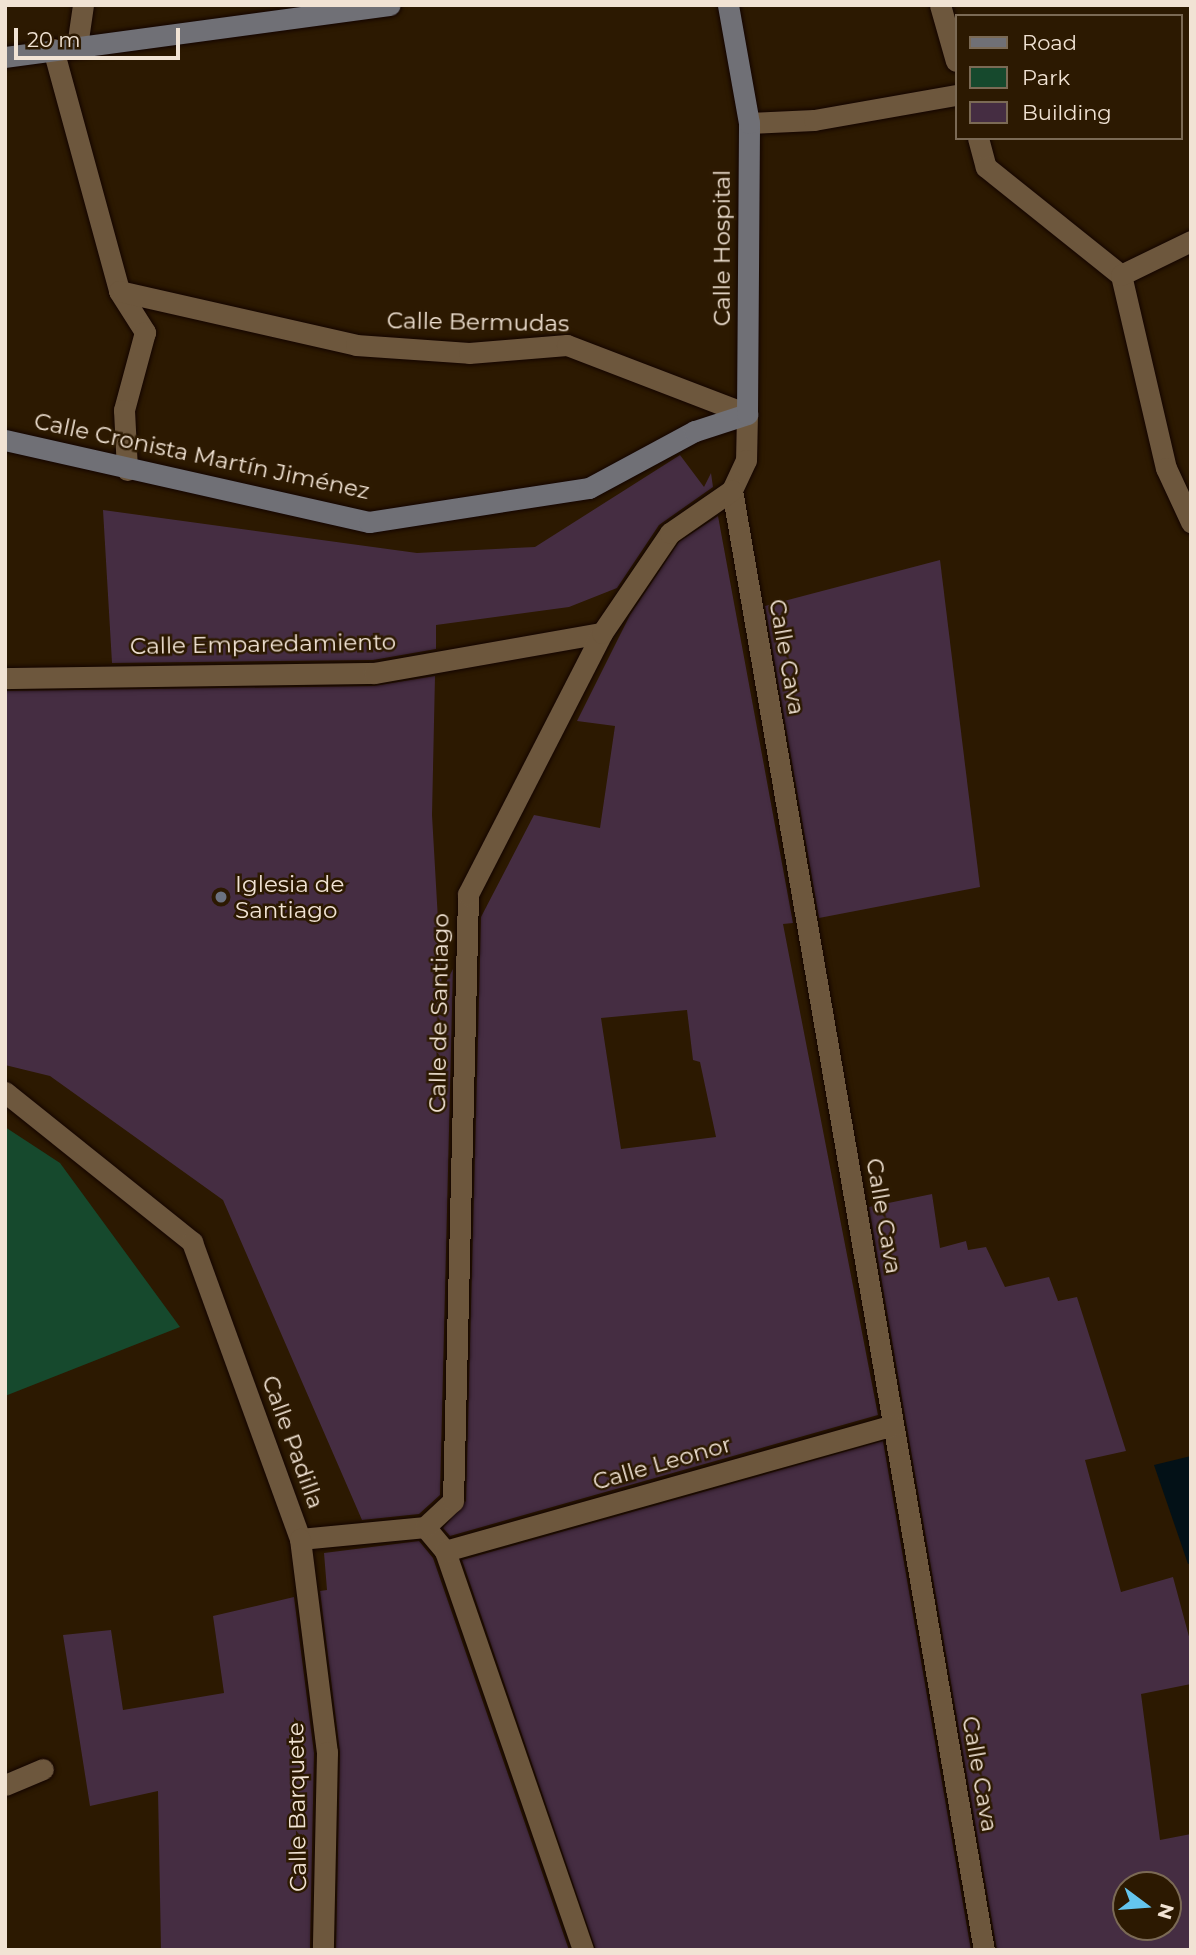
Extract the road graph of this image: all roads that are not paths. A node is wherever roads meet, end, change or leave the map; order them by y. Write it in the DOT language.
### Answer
graph roads {
  1 [pos="83,5"];
  2 [pos="390,5"];
  3 [pos="728,5"];
  4 [pos="940,5"];
  5 [pos="77,46"];
  6 [pos="53,49"];
  7 [pos="954,54"];
  8 [pos="5,57"];
  9 [pos="954,95"];
  10 [pos="749,123"];
  11 [pos="979,140"];
  12 [pos="1191,241"];
  13 [pos="1121,275"];
  14 [pos="119,291"];
  15 [pos="747,414"];
  16 [pos="5,440"];
  17 [pos="127,470"];
  18 [pos="732,490"];
  19 [pos="1191,522"];
  20 [pos="602,633"];
  21 [pos="5,678"];
  22 [pos="5,1092"];
  23 [pos="893,1425"];
  24 [pos="425,1527"];
  25 [pos="300,1539"];
  26 [pos="445,1551"];
  27 [pos="43,1769"];
  28 [pos="5,1784"];
  29 [pos="323,1950"];
  30 [pos="583,1950"];
  31 [pos="984,1950"];
  1 -- 5 [label="street"];
  2 -- 5 [label="street"];
  3 -- 10 [label="street, Calle Hospital"];
  4 -- 7 [label="street"];
  5 -- 6 [label="street"];
  6 -- 8 [label="street"];
  6 -- 14 [label="street"];
  9 -- 10 [label="street"];
  10 -- 15 [label="street, Calle Hospital"];
  11 -- 13 [label="street"];
  12 -- 13 [label="street"];
  13 -- 19 [label="street"];
  14 -- 15 [label="street, Calle Bermudas"];
  14 -- 17 [label="street"];
  15 -- 17 [label="street, Calle Cronista Martín Jiménez"];
  15 -- 18 [label="street, Calle Hospital"];
  16 -- 17 [label="street, Calle Cronista Martín Jiménez"];
  18 -- 20 [label="street, Calle de Santiago"];
  18 -- 23 [label="street, Calle Cava"];
  20 -- 21 [label="street, Calle Emparedamiento"];
  20 -- 24 [label="street, Calle de Santiago"];
  22 -- 25 [label="street, Calle Padilla"];
  23 -- 26 [label="street, Calle Leonor"];
  23 -- 31 [label="street, Calle Cava"];
  24 -- 25 [label="street, Calle Padilla"];
  24 -- 26 [label="street"];
  25 -- 29 [label="street, Calle Barquete"];
  26 -- 30 [label="street"];
  27 -- 28 [label="street"];
}
